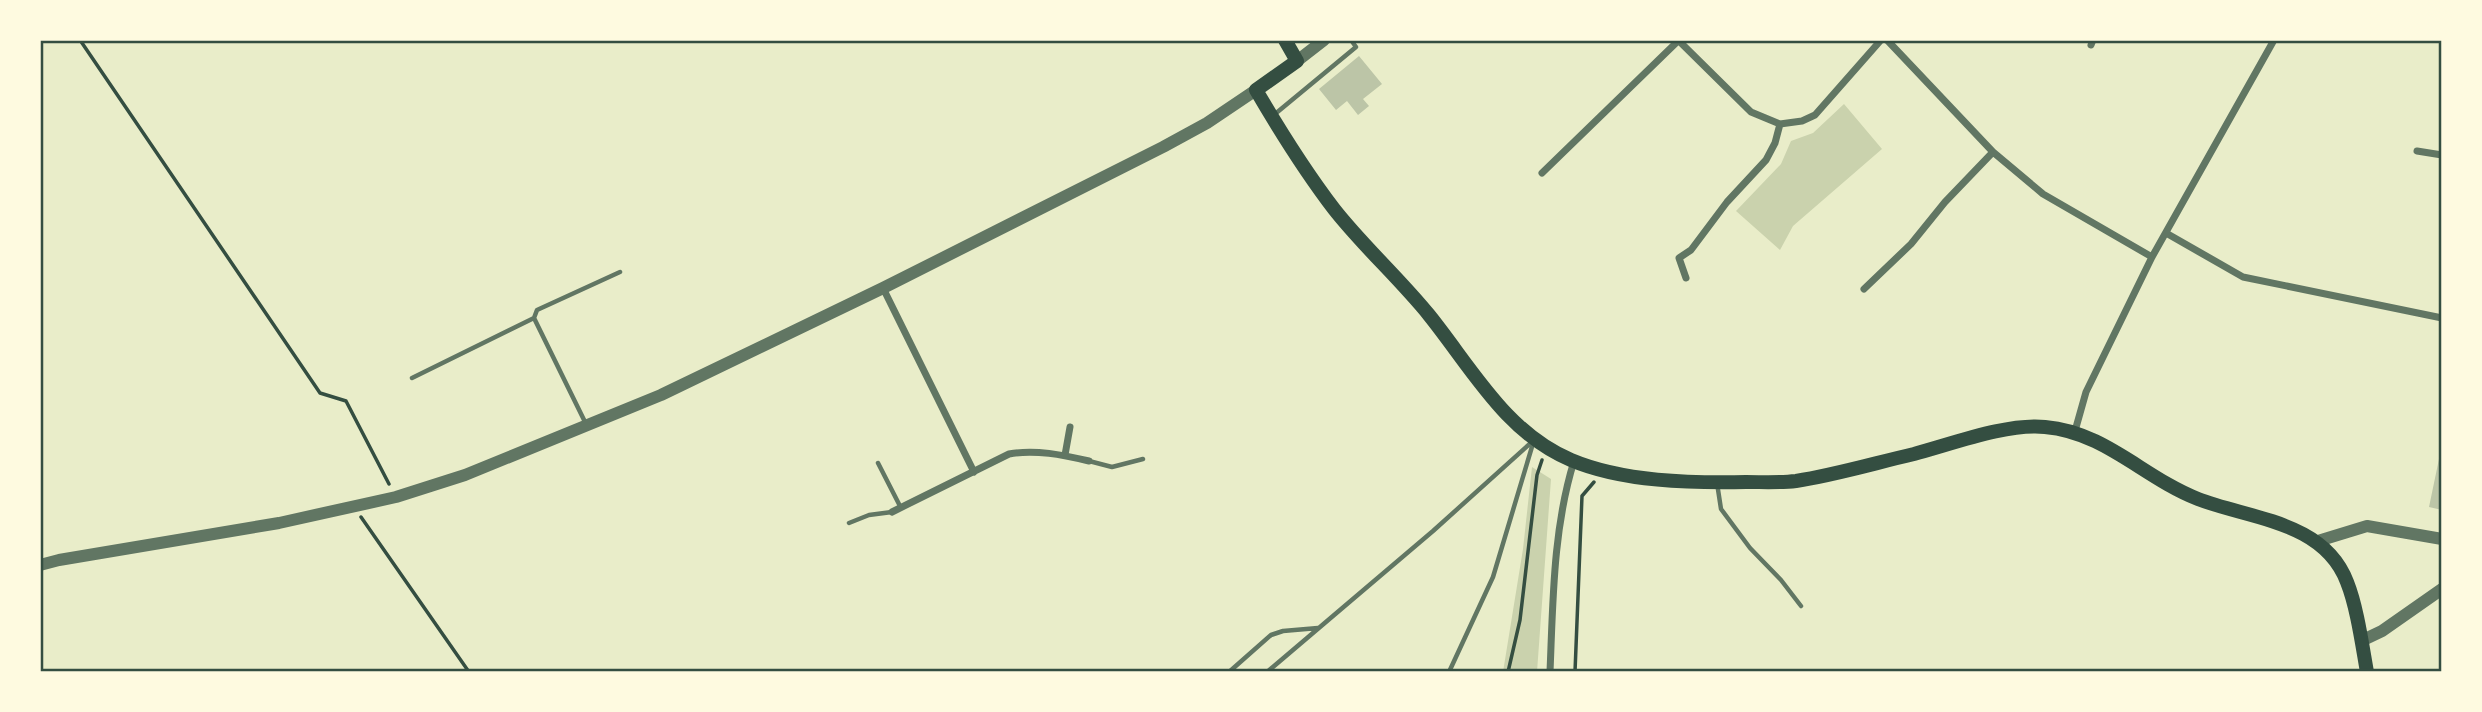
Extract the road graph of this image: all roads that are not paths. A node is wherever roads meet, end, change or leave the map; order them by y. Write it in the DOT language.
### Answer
graph roads {
  1 [pos="1285,40"];
  2 [pos="1324,40"];
  3 [pos="1351,40"];
  4 [pos="1881,40"];
  5 [pos="1887,40"];
  6 [pos="2274,40"];
  7 [pos="1678,41"];
  8 [pos="1297,61"];
  9 [pos="1256,90"];
  10 [pos="1272,117"];
  11 [pos="1780,124"];
  12 [pos="2417,151"];
  13 [pos="1993,152"];
  14 [pos="2442,155"];
  15 [pos="1542,173"];
  16 [pos="2166,233"];
  17 [pos="2152,257"];
  18 [pos="620,272"];
  19 [pos="1686,278"];
  20 [pos="883,288"];
  21 [pos="1864,289"];
  22 [pos="534,318"];
  23 [pos="2442,318"];
  24 [pos="412,378"];
  25 [pos="586,425"];
  26 [pos="1070,427"];
  27 [pos="2075,431"];
  28 [pos="1540,444"];
  29 [pos="1065,456"];
  30 [pos="1143,459"];
  31 [pos="1089,461"];
  32 [pos="1574,461"];
  33 [pos="878,463"];
  34 [pos="974,472"];
  35 [pos="1717,482"];
  36 [pos="901,508"];
  37 [pos="892,512"];
  38 [pos="849,523"];
  39 [pos="2442,539"];
  40 [pos="2318,541"];
  41 [pos="40,565"];
  42 [pos="2442,589"];
  43 [pos="1801,606"];
  44 [pos="1319,628"];
  45 [pos="2361,641"];
  46 [pos="1228,672"];
  47 [pos="1267,672"];
  48 [pos="1449,672"];
  49 [pos="1550,672"];
  50 [pos="2368,672"];
  1 -- 8 [label="main road"];
  2 -- 8 [label="street"];
  3 -- 10 [label="lane"];
  4 -- 11 [label="street"];
  5 -- 13 [label="street"];
  6 -- 16 [label="street"];
  7 -- 11 [label="street"];
  7 -- 15 [label="street"];
  8 -- 9 [label="main road"];
  9 -- 10 [label="main road"];
  9 -- 20 [label="street"];
  10 -- 28 [label="main road"];
  11 -- 19 [label="street"];
  12 -- 14 [label="street"];
  13 -- 17 [label="street"];
  13 -- 21 [label="street"];
  16 -- 17 [label="street"];
  16 -- 23 [label="street"];
  17 -- 27 [label="street"];
  18 -- 22 [label="lane"];
  20 -- 25 [label="street"];
  20 -- 34 [label="street"];
  22 -- 24 [label="lane"];
  22 -- 25 [label="lane"];
  25 -- 41 [label="street"];
  26 -- 29 [label="street"];
  27 -- 35 [label="main road"];
  27 -- 40 [label="main road"];
  28 -- 32 [label="main road"];
  28 -- 44 [label="lane"];
  28 -- 48 [label="lane"];
  29 -- 31 [label="street"];
  29 -- 34 [label="street"];
  30 -- 31 [label="lane"];
  32 -- 35 [label="main road"];
  32 -- 49 [label="street"];
  33 -- 36 [label="lane"];
  34 -- 36 [label="street"];
  35 -- 43 [label="lane"];
  36 -- 37 [label="street"];
  37 -- 38 [label="lane"];
  39 -- 40 [label="street"];
  40 -- 45 [label="main road"];
  42 -- 45 [label="street"];
  44 -- 46 [label="lane"];
  44 -- 47 [label="lane"];
  45 -- 50 [label="main road"];
}
